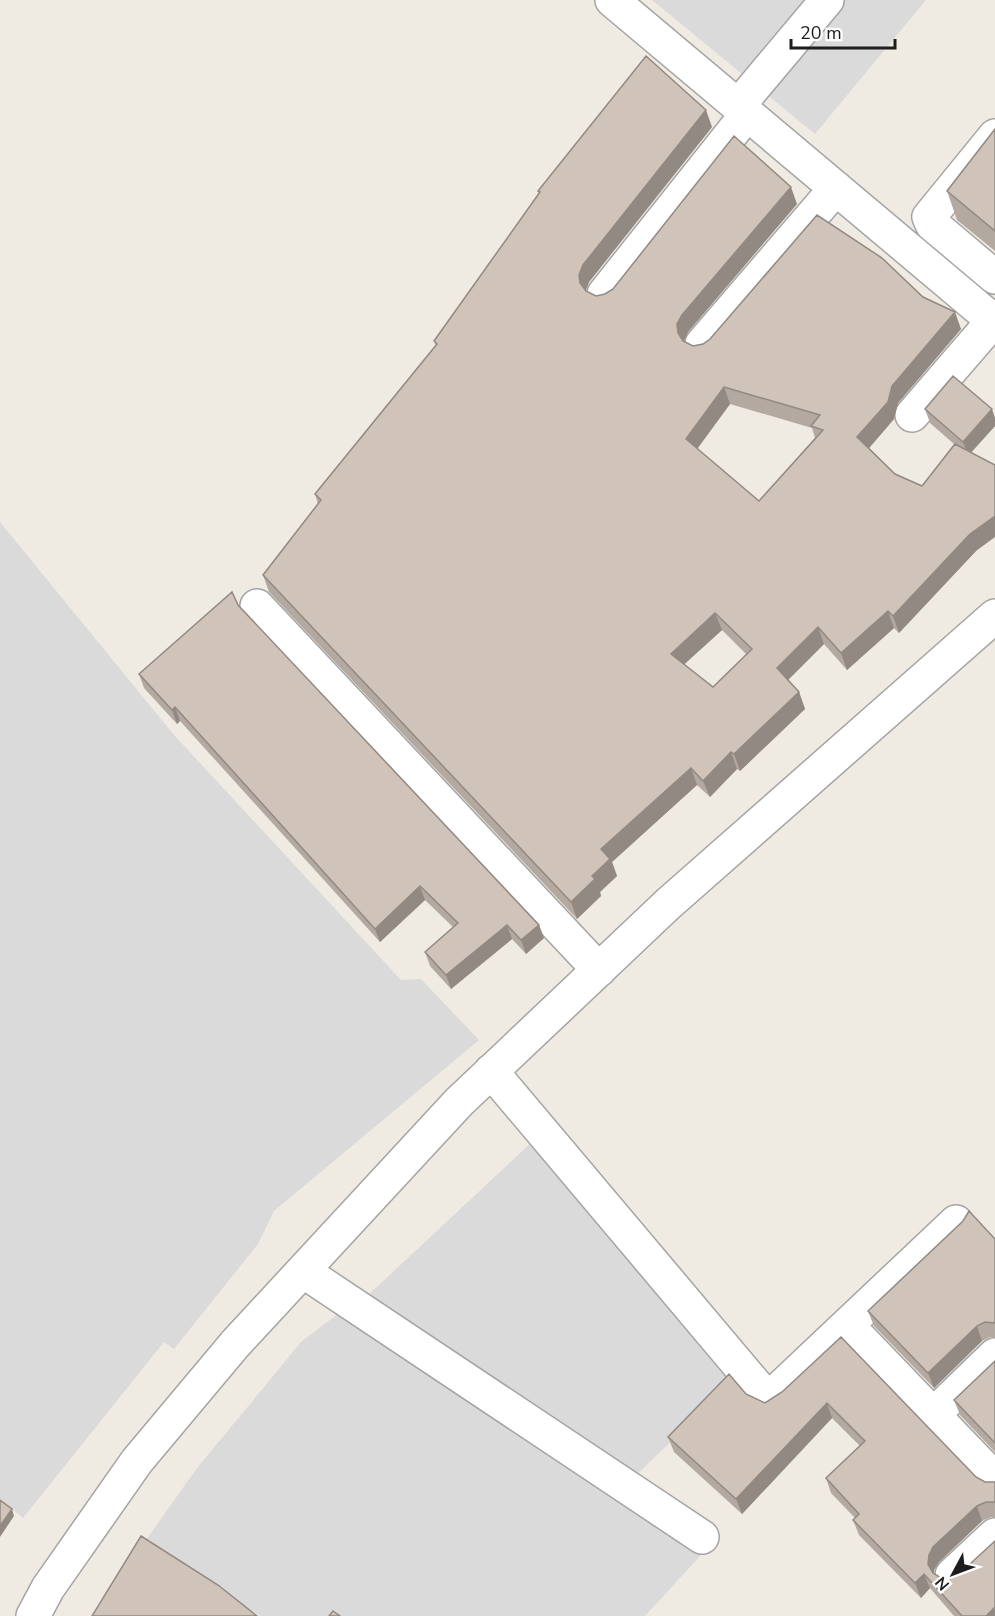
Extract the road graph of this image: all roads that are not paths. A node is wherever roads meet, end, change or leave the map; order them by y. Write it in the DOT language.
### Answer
graph roads {
  1 [pos="827,0"];
  2 [pos="629,5"];
  3 [pos="743,110"];
  4 [pos="992,146"];
  5 [pos="836,188"];
  6 [pos="995,277"];
  7 [pos="604,294"];
  8 [pos="994,322"];
  9 [pos="702,344"];
  10 [pos="912,415"];
  11 [pos="257,606"];
  12 [pos="995,616"];
  13 [pos="599,970"];
  14 [pos="491,1071"];
  15 [pos="956,1222"];
  16 [pos="303,1270"];
  17 [pos="847,1326"];
  18 [pos="995,1355"];
  19 [pos="933,1415"];
  20 [pos="995,1479"];
  21 [pos="995,1535"];
  22 [pos="702,1537"];
  23 [pos="952,1575"];
  24 [pos="33,1616"];
  1 -- 3 [label="street"];
  2 -- 3 [label="street"];
  3 -- 5 [label="street"];
  3 -- 7 [label="street"];
  4 -- 6 [label="street"];
  5 -- 8 [label="street"];
  5 -- 9 [label="street"];
  8 -- 10 [label="street"];
  11 -- 13 [label="street"];
  12 -- 13 [label="street"];
  13 -- 14 [label="street"];
  14 -- 16 [label="street"];
  14 -- 17 [label="street"];
  15 -- 17 [label="street"];
  16 -- 22 [label="street"];
  16 -- 24 [label="street"];
  17 -- 19 [label="street"];
  18 -- 19 [label="street"];
  19 -- 20 [label="street"];
  21 -- 23 [label="street"];
}
